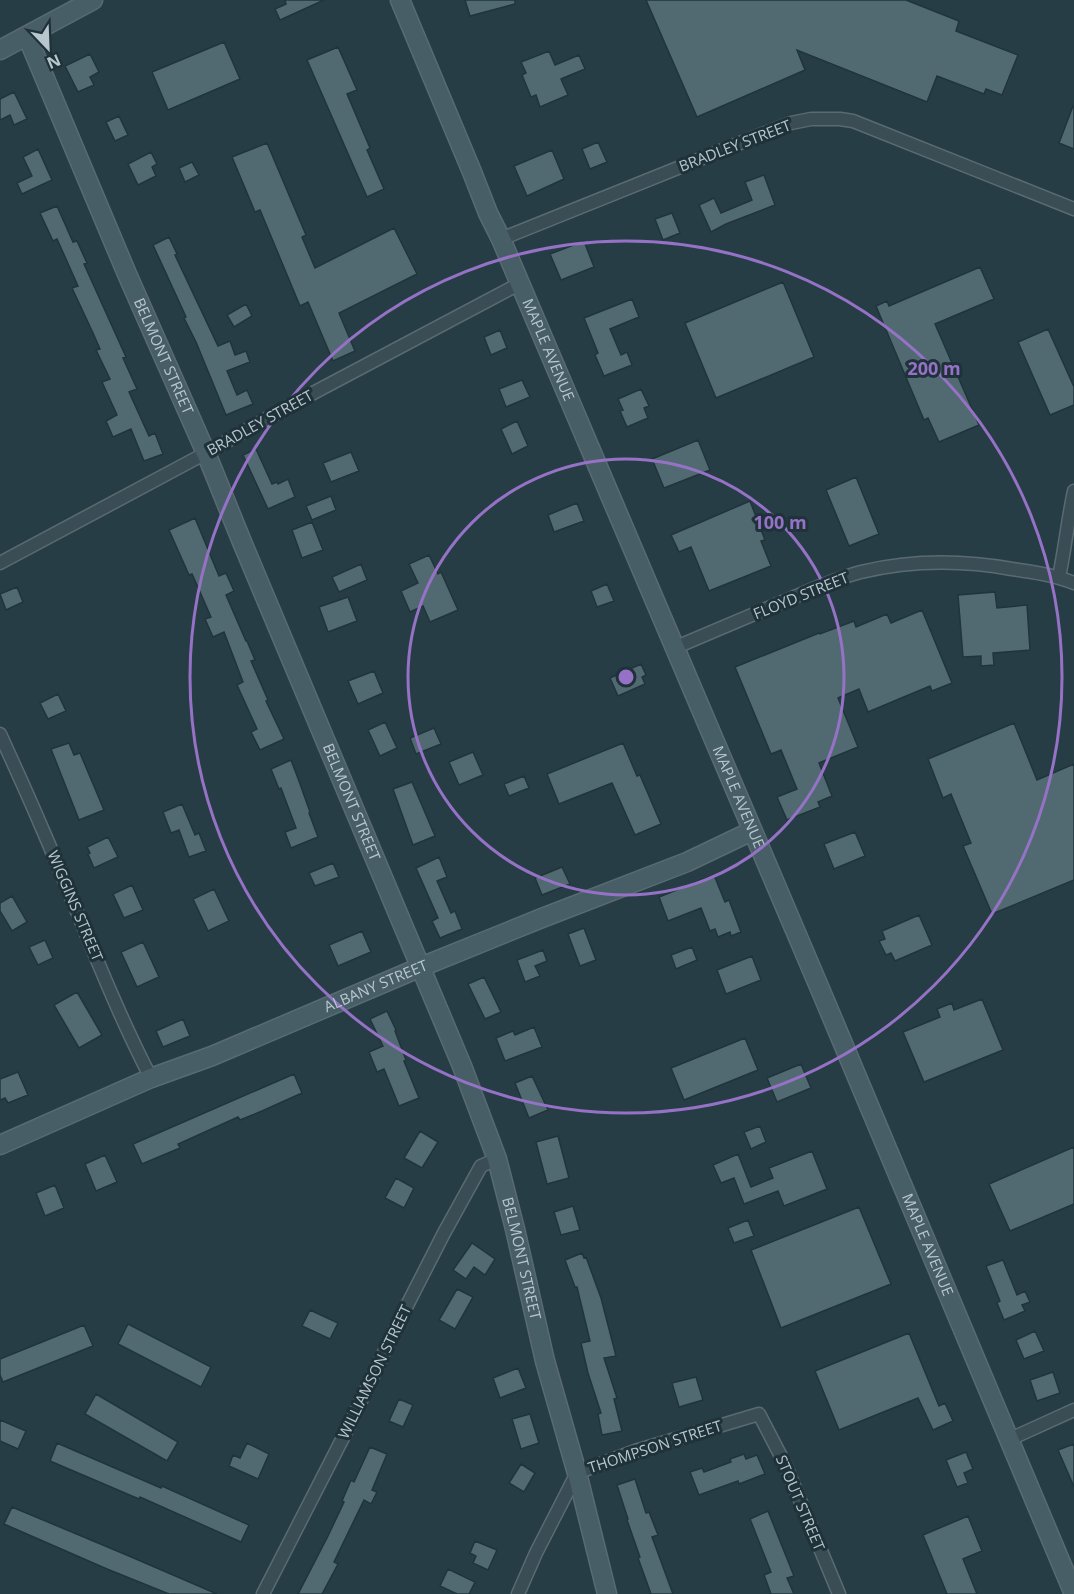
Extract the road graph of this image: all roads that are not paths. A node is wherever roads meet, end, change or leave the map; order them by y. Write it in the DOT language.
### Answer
graph roads {
  1 [pos="93,0"];
  2 [pos="400,0"];
  3 [pos="27,36"];
  4 [pos="0,50"];
  5 [pos="1074,209"];
  6 [pos="501,239"];
  7 [pos="519,284"];
  8 [pos="207,453"];
  9 [pos="1074,490"];
  10 [pos="0,563"];
  11 [pos="1059,577"];
  12 [pos="1074,583"];
  13 [pos="674,648"];
  14 [pos="0,734"];
  15 [pos="752,831"];
  16 [pos="421,967"];
  17 [pos="151,1078"];
  18 [pos="0,1145"];
  19 [pos="496,1159"];
  20 [pos="1074,1410"];
  21 [pos="759,1414"];
  22 [pos="1008,1440"];
  23 [pos="578,1473"];
  24 [pos="263,1594"];
  25 [pos="518,1594"];
  26 [pos="607,1594"];
  27 [pos="839,1594"];
  28 [pos="1074,1594"];
  1 -- 3 [label="street"];
  2 -- 6 [label="street, MAPLE AVENUE"];
  3 -- 4 [label="street"];
  3 -- 8 [label="street, BELMONT STREET"];
  5 -- 6 [label="street, BRADLEY STREET"];
  6 -- 7 [label="street, MAPLE AVENUE"];
  7 -- 8 [label="street, BRADLEY STREET"];
  7 -- 13 [label="street, MAPLE AVENUE"];
  8 -- 10 [label="street, BRADLEY STREET"];
  8 -- 16 [label="street, BELMONT STREET"];
  9 -- 11 [label="street"];
  11 -- 12 [label="street, FLOYD STREET"];
  11 -- 13 [label="street, FLOYD STREET"];
  13 -- 15 [label="street, MAPLE AVENUE"];
  14 -- 17 [label="street, WIGGINS STREET"];
  15 -- 16 [label="street, ALBANY STREET"];
  15 -- 22 [label="street, MAPLE AVENUE"];
  16 -- 17 [label="street, ALBANY STREET"];
  16 -- 19 [label="street, BELMONT STREET"];
  17 -- 18 [label="street, ALBANY STREET"];
  19 -- 23 [label="street, BELMONT STREET"];
  19 -- 24 [label="street, WILLIAMSON STREET"];
  20 -- 22 [label="street"];
  21 -- 23 [label="street, THOMPSON STREET"];
  21 -- 27 [label="street, STOUT STREET"];
  22 -- 28 [label="street, MAPLE AVENUE"];
  23 -- 25 [label="street, THOMPSON STREET"];
  23 -- 26 [label="street, BELMONT STREET"];
}
